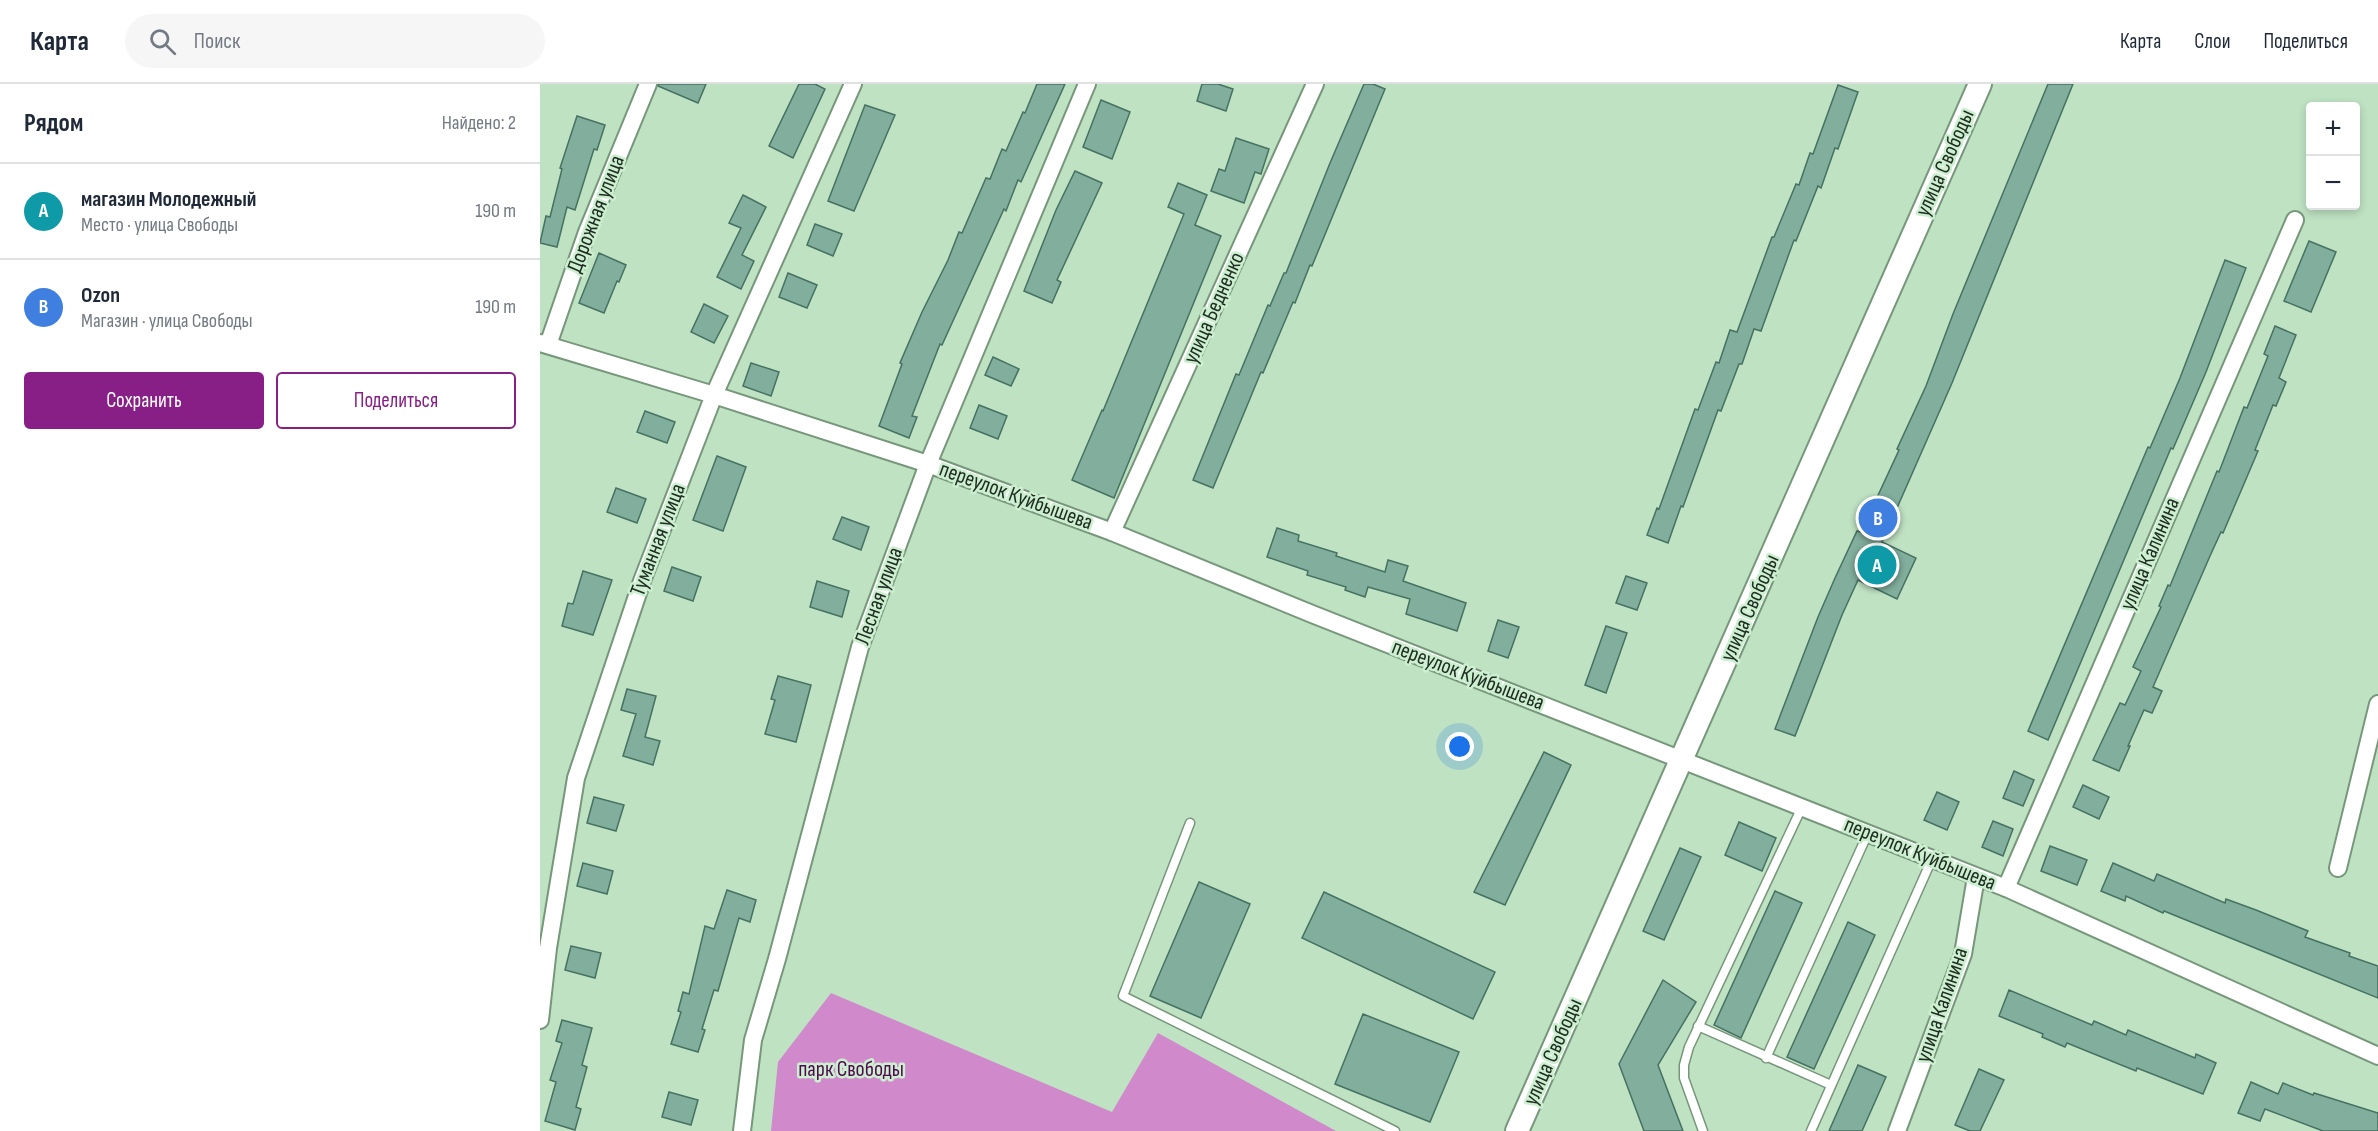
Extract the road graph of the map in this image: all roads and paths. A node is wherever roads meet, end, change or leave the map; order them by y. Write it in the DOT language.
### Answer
graph roads {
  1 [pos="648,84"];
  2 [pos="853,84"];
  3 [pos="1087,84"];
  4 [pos="1315,84"];
  5 [pos="1980,84"];
  6 [pos="2295,220"];
  7 [pos="544,344"];
  8 [pos="714,395"];
  9 [pos="928,464"];
  10 [pos="1112,532"];
  11 [pos="2378,704"];
  12 [pos="1683,759"];
  13 [pos="1802,807"];
  14 [pos="1190,823"];
  15 [pos="1868,833"];
  16 [pos="1932,859"];
  17 [pos="2338,868"];
  18 [pos="1976,877"];
  19 [pos="2006,888"];
  20 [pos="540,1020"];
  21 [pos="1698,1026"];
  22 [pos="2378,1056"];
  23 [pos="1766,1058"];
  24 [pos="1831,1085"];
  25 [pos="742,1131"];
  26 [pos="1395,1131"];
  27 [pos="1517,1131"];
  28 [pos="1703,1131"];
  29 [pos="1811,1131"];
  30 [pos="1897,1131"];
  1 -- 7 [label="street, Дорожная улица"];
  2 -- 8 [label="street, Туманная улица"];
  3 -- 9 [label="street, Лесная улица"];
  4 -- 10 [label="street, улица Бедненко"];
  5 -- 12 [label="main road, улица Свободы"];
  6 -- 19 [label="street, улица Калинина"];
  7 -- 8 [label="street, переулок Куйбышева"];
  8 -- 9 [label="street, переулок Куйбышева"];
  8 -- 20 [label="street, Туманная улица"];
  9 -- 10 [label="street, переулок Куйбышева"];
  9 -- 25 [label="street, Лесная улица"];
  10 -- 12 [label="street, переулок Куйбышева"];
  11 -- 17 [label="street"];
  12 -- 13 [label="street, переулок Куйбышева"];
  12 -- 27 [label="main road, улица Свободы"];
  13 -- 15 [label="street, переулок Куйбышева"];
  13 -- 21 [label="lane"];
  14 -- 26 [label="lane"];
  15 -- 16 [label="street, переулок Куйбышева"];
  15 -- 23 [label="lane"];
  16 -- 18 [label="street, переулок Куйбышева"];
  16 -- 24 [label="lane"];
  18 -- 19 [label="street, переулок Куйбышева"];
  18 -- 30 [label="street, улица Калинина"];
  19 -- 22 [label="street, переулок Куйбышева"];
  21 -- 23 [label="lane"];
  21 -- 28 [label="lane"];
  23 -- 24 [label="lane"];
  24 -- 29 [label="lane"];
}
